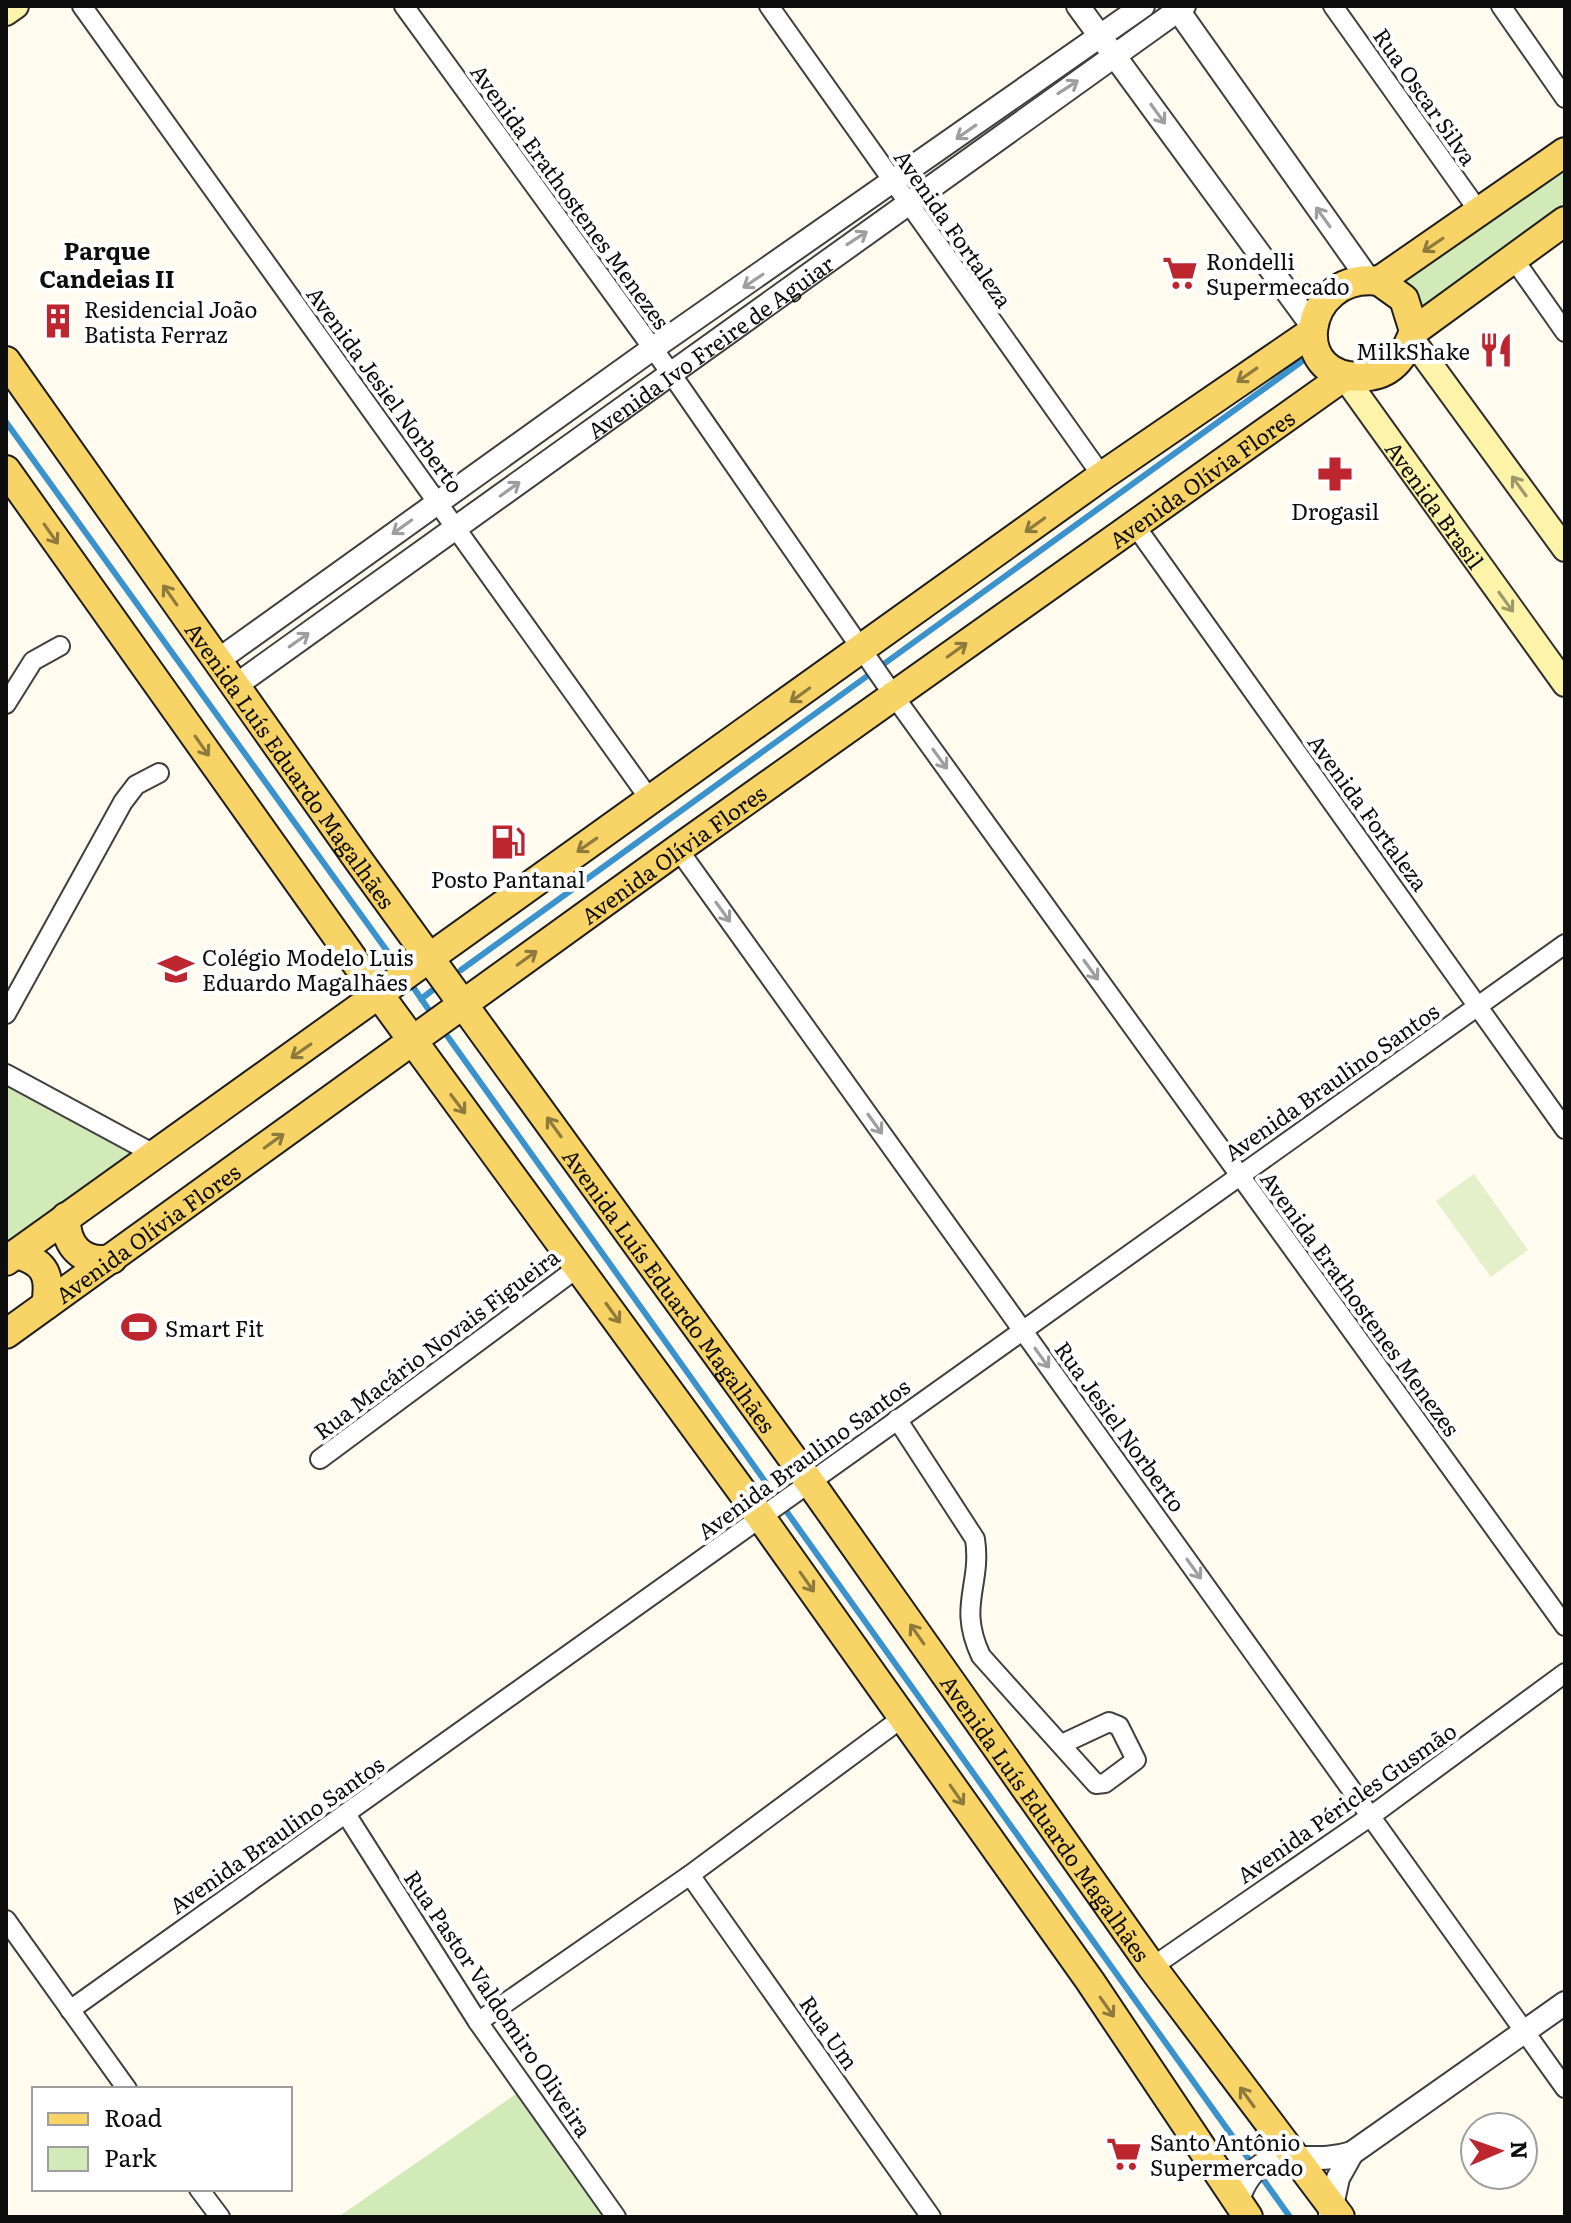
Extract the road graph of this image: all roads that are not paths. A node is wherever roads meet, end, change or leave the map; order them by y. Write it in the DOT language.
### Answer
graph roads {
  1 [pos="16,6"];
  2 [pos="82,6"];
  3 [pos="404,6"];
  4 [pos="769,6"];
  5 [pos="1078,6"];
  6 [pos="1143,6"];
  7 [pos="1333,6"];
  8 [pos="1501,6"];
  9 [pos="1179,7"];
  10 [pos="6,13"];
  11 [pos="1100,37"];
  12 [pos="1115,55"];
  13 [pos="1565,98"];
  14 [pos="1565,152"];
  15 [pos="893,182"];
  16 [pos="908,205"];
  17 [pos="1480,213"];
  18 [pos="1565,221"];
  19 [pos="1513,258"];
  20 [pos="1374,280"];
  21 [pos="1313,326"];
  22 [pos="1565,332"];
  23 [pos="1413,335"];
  24 [pos="652,349"];
  25 [pos="6,361"];
  26 [pos="670,372"];
  27 [pos="1345,378"];
  28 [pos="6,470"];
  29 [pos="1102,476"];
  30 [pos="437,501"];
  31 [pos="1134,524"];
  32 [pos="456,528"];
  33 [pos="1565,549"];
  34 [pos="60,646"];
  35 [pos="863,650"];
  36 [pos="217,661"];
  37 [pos="1565,684"];
  38 [pos="235,686"];
  39 [pos="894,696"];
  40 [pos="6,704"];
  41 [pos="159,773"];
  42 [pos="651,801"];
  43 [pos="678,849"];
  44 [pos="1565,944"];
  45 [pos="430,959"];
  46 [pos="380,995"];
  47 [pos="464,1004"];
  48 [pos="1476,1008"];
  49 [pos="6,1014"];
  50 [pos="413,1040"];
  51 [pos="6,1074"];
  52 [pos="1565,1129"];
  53 [pos="154,1154"];
  54 [pos="1239,1175"];
  55 [pos="66,1217"];
  56 [pos="11,1257"];
  57 [pos="112,1259"];
  58 [pos="580,1266"];
  59 [pos="46,1305"];
  60 [pos="1021,1329"];
  61 [pos="6,1334"];
  62 [pos="897,1419"];
  63 [pos="320,1459"];
  64 [pos="803,1485"];
  65 [pos="767,1513"];
  66 [pos="1565,1626"];
  67 [pos="1565,1673"];
  68 [pos="902,1718"];
  69 [pos="1062,1744"];
  70 [pos="346,1814"];
  71 [pos="1371,1816"];
  72 [pos="690,1875"];
  73 [pos="6,1920"];
  74 [pos="1152,1967"];
  75 [pos="1565,2003"];
  76 [pos="70,2010"];
  77 [pos="478,2022"];
  78 [pos="1525,2031"];
  79 [pos="126,2087"];
  80 [pos="1565,2088"];
  81 [pos="1352,2153"];
  82 [pos="1285,2158"];
  83 [pos="200,2191"];
  84 [pos="1240,2204"];
  85 [pos="1333,2213"];
  86 [pos="220,2217"];
  87 [pos="616,2217"];
  88 [pos="931,2217"];
  1 -- 10 [label="main road"];
  2 -- 30 [label="street, Avenida Jesiel Norberto"];
  3 -- 24 [label="street, Avenida Erathostenes Menezes"];
  4 -- 15 [label="street, Avenida Fortaleza"];
  5 -- 11 [label="street, Avenida Brasil"];
  6 -- 11 [label="street, Avenida Ivo Freire de Aguiar"];
  7 -- 17 [label="street, Rua Oscar Silva"];
  8 -- 13 [label="street"];
  9 -- 12 [label="street, Avenida Ivo Freire de Aguiar"];
  20 -- 9 [label="street, one-way"];
  11 -- 12 [label="street, Avenida Brasil"];
  11 -- 15 [label="street, Avenida Ivo Freire de Aguiar, one-way"];
  16 -- 12 [label="street, Avenida Ivo Freire de Aguiar, one-way"];
  12 -- 21 [label="street, Avenida Brasil, one-way"];
  14 -- 17 [label="main road"];
  15 -- 16 [label="street, Avenida Fortaleza"];
  15 -- 24 [label="street, Avenida Ivo Freire de Aguiar, one-way"];
  26 -- 16 [label="street, Avenida Ivo Freire de Aguiar, one-way"];
  16 -- 29 [label="street, Avenida Fortaleza"];
  17 -- 20 [label="main road, one-way"];
  18 -- 19 [label="main road, Avenida Olívia Flores"];
  19 -- 22 [label="street"];
  19 -- 23 [label="main road, Avenida Olívia Flores"];
  20 -- 21 [label="main road"];
  20 -- 23 [label="main road"];
  21 -- 27 [label="main road, Avenida Brasil"];
  21 -- 29 [label="main road, one-way"];
  23 -- 27 [label="main road, Avenida Olívia Flores"];
  33 -- 23 [label="main road, one-way"];
  24 -- 26 [label="street, Avenida Erathostenes Menezes"];
  24 -- 30 [label="street, Avenida Ivo Freire de Aguiar"];
  36 -- 25 [label="main road, Avenida Luís Eduardo Magalhães, one-way"];
  32 -- 26 [label="street, Avenida Ivo Freire de Aguiar, one-way"];
  26 -- 35 [label="street, Avenida Erathostenes Menezes"];
  27 -- 31 [label="main road, Avenida Olívia Flores"];
  27 -- 37 [label="main road, Avenida Brasil, one-way"];
  28 -- 46 [label="main road, one-way"];
  29 -- 35 [label="main road, one-way"];
  30 -- 32 [label="street, Avenida Jesiel Norberto"];
  30 -- 36 [label="street, Avenida Ivo Freire de Aguiar, one-way"];
  39 -- 31 [label="main road, Avenida Olívia Flores, one-way"];
  31 -- 48 [label="street, Avenida Fortaleza"];
  38 -- 32 [label="street, Avenida Ivo Freire de Aguiar, one-way"];
  32 -- 42 [label="street, Avenida Jesiel Norberto"];
  34 -- 40 [label="street"];
  35 -- 39 [label="street, Avenida Erathostenes Menezes"];
  35 -- 42 [label="main road, one-way"];
  36 -- 38 [label="main road, Avenida Luís Eduardo Magalhães"];
  38 -- 45 [label="main road, Avenida Luís Eduardo Magalhães"];
  39 -- 43 [label="main road, Avenida Olívia Flores"];
  39 -- 54 [label="street, Avenida Erathostenes Menezes, one-way"];
  41 -- 49 [label="street"];
  42 -- 45 [label="main road, one-way"];
  47 -- 43 [label="main road, Avenida Olívia Flores, one-way"];
  43 -- 60 [label="street, Rua Jesiel Norberto, one-way"];
  44 -- 48 [label="street, Avenida Braulino Santos"];
  45 -- 46 [label="main road"];
  45 -- 47 [label="main road, Avenida Luís Eduardo Magalhães"];
  46 -- 50 [label="main road"];
  46 -- 53 [label="main road, one-way"];
  47 -- 50 [label="main road, Avenida Olívia Flores"];
  64 -- 47 [label="main road, Avenida Luís Eduardo Magalhães, one-way"];
  48 -- 52 [label="street, Avenida Fortaleza"];
  48 -- 54 [label="street, Avenida Braulino Santos"];
  57 -- 50 [label="main road, Avenida Olívia Flores, one-way"];
  50 -- 58 [label="main road, one-way"];
  51 -- 53 [label="street"];
  53 -- 55 [label="main road"];
  54 -- 60 [label="street, Avenida Braulino Santos"];
  54 -- 66 [label="street, Avenida Erathostenes Menezes"];
  55 -- 56 [label="main road"];
  55 -- 57 [label="main road"];
  56 -- 59 [label="main road"];
  57 -- 59 [label="main road, Avenida Olívia Flores"];
  58 -- 63 [label="street, Rua Macário Novais Figueira"];
  58 -- 65 [label="main road, one-way"];
  59 -- 61 [label="main road, Avenida Olívia Flores"];
  60 -- 62 [label="street, Avenida Braulino Santos"];
  60 -- 71 [label="street, Rua Jesiel Norberto, one-way"];
  62 -- 64 [label="street, Avenida Braulino Santos"];
  62 -- 69 [label="street"];
  64 -- 65 [label="street, Avenida Braulino Santos"];
  74 -- 64 [label="main road, Avenida Luís Eduardo Magalhães, one-way"];
  65 -- 68 [label="main road, one-way"];
  65 -- 70 [label="street, Avenida Braulino Santos"];
  67 -- 71 [label="street, Avenida Péricles Gusmão"];
  68 -- 72 [label="street"];
  68 -- 84 [label="main road, one-way"];
  70 -- 76 [label="street, Avenida Braulino Santos"];
  70 -- 77 [label="street, Rua Pastor Valdomiro Oliveira"];
  71 -- 74 [label="street, Avenida Péricles Gusmão"];
  71 -- 78 [label="street, Rua Jesiel Norberto"];
  72 -- 77 [label="street"];
  72 -- 88 [label="street, Rua Um"];
  73 -- 76 [label="street"];
  82 -- 74 [label="main road, Avenida Luís Eduardo Magalhães, one-way"];
  75 -- 78 [label="street"];
  76 -- 79 [label="street"];
  77 -- 87 [label="street, Rua Pastor Valdomiro Oliveira"];
  78 -- 80 [label="street, Rua Jesiel Norberto"];
  78 -- 81 [label="street"];
  81 -- 82 [label="street"];
  81 -- 85 [label="street"];
  82 -- 84 [label="street"];
  82 -- 85 [label="main road, Avenida Luís Eduardo Magalhães"];
  83 -- 86 [label="street"];
}
